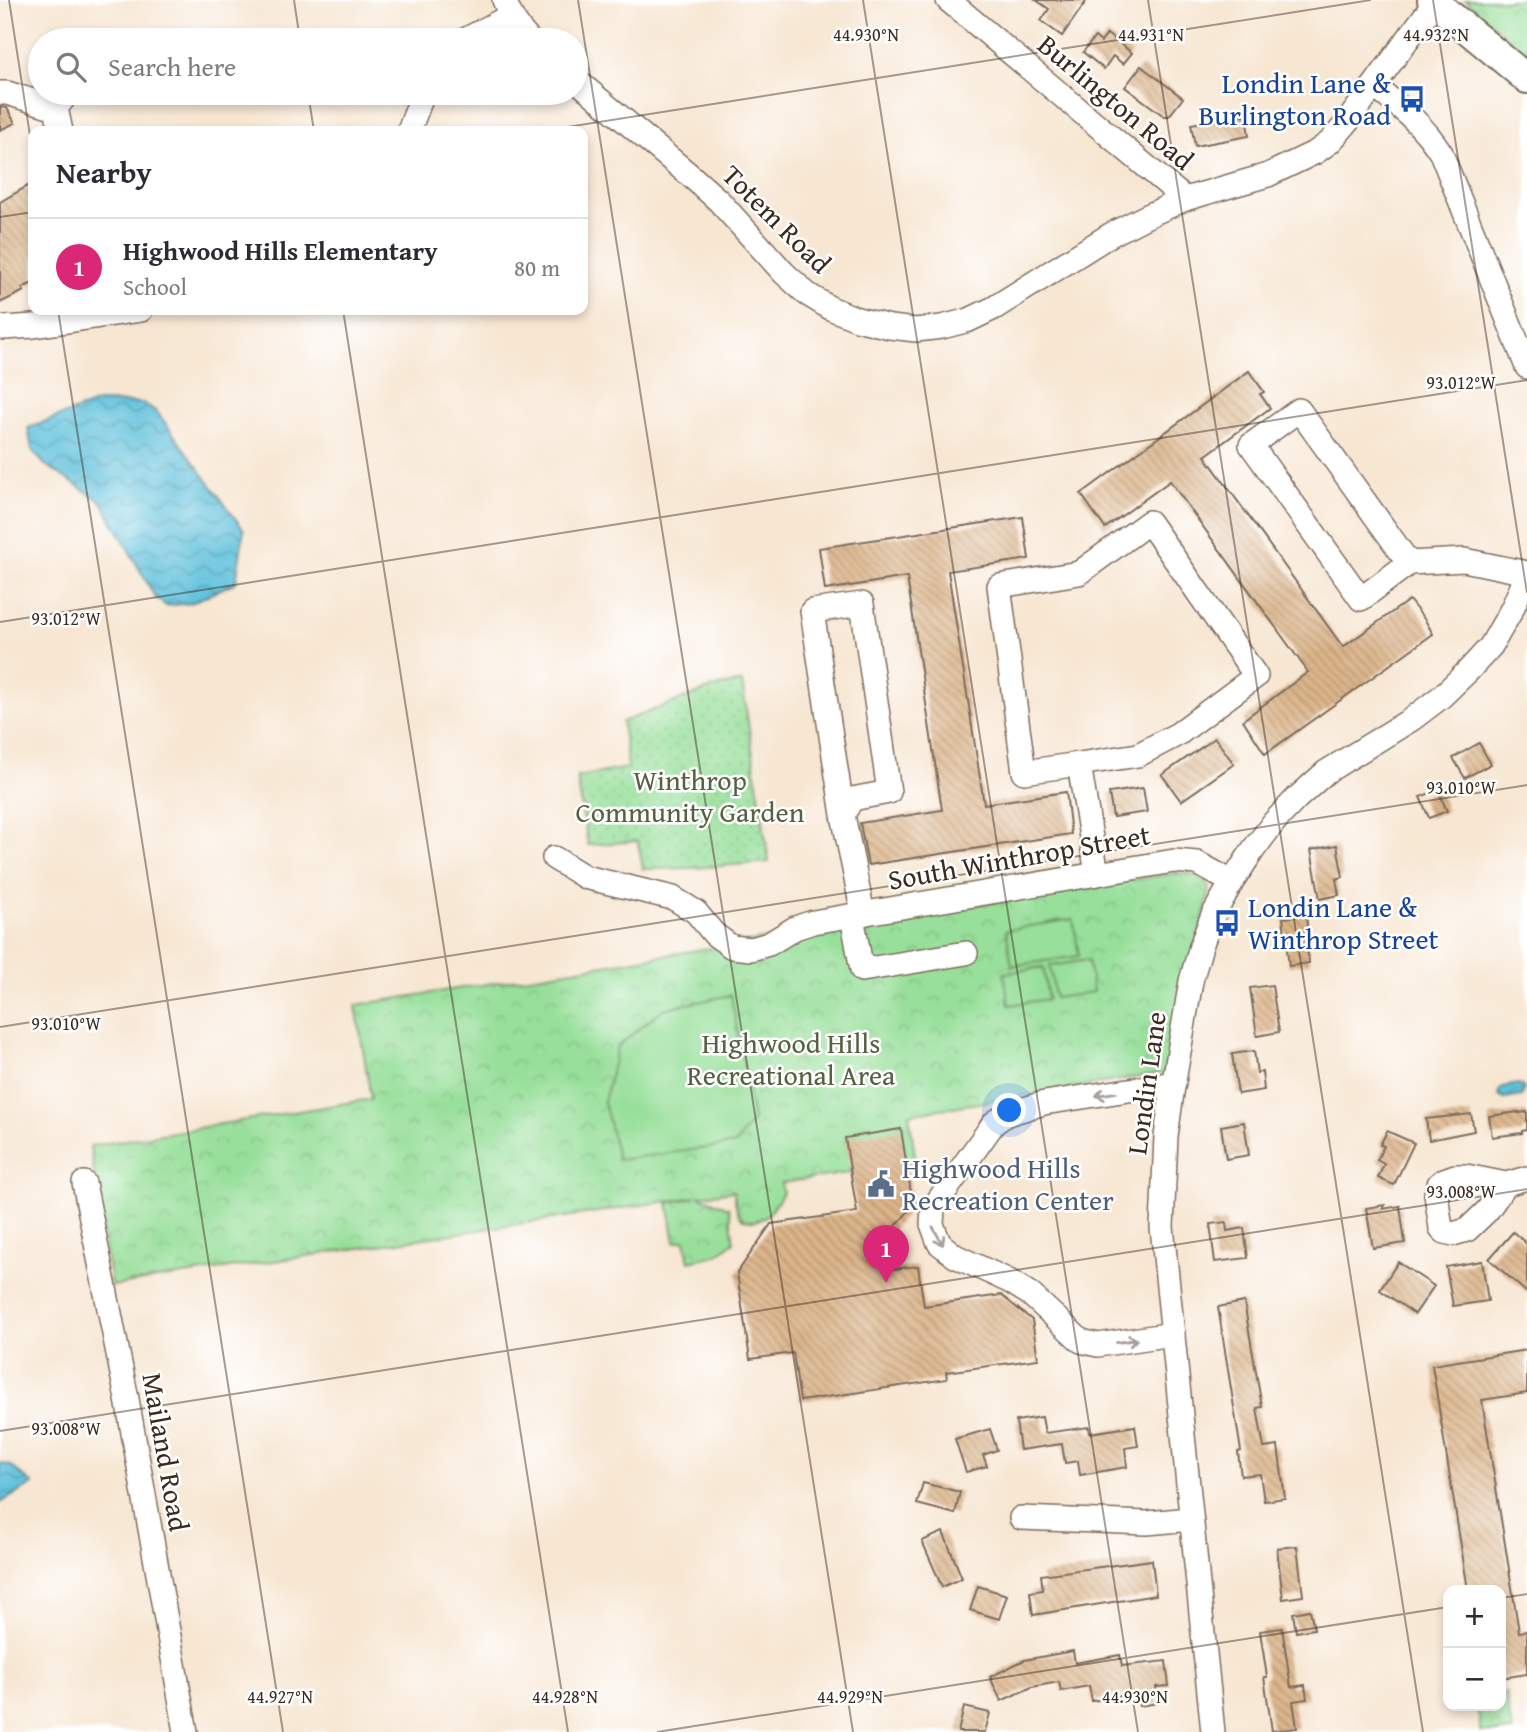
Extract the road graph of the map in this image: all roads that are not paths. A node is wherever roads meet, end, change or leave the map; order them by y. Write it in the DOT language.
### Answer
graph roads {
  1 [pos="948,0"];
  2 [pos="1433,1"];
  3 [pos="507,8"];
  4 [pos="481,28"];
  5 [pos="518,28"];
  6 [pos="1527,79"];
  7 [pos="1374,86"];
  8 [pos="588,90"];
  9 [pos="0,93"];
  10 [pos="28,96"];
  11 [pos="62,105"];
  12 [pos="419,105"];
  13 [pos="61,126"];
  14 [pos="412,126"];
  15 [pos="1185,199"];
  16 [pos="107,315"];
  17 [pos="0,327"];
  18 [pos="1527,367"];
  19 [pos="1409,562"];
  20 [pos="1527,574"];
  21 [pos="1079,764"];
  22 [pos="843,814"];
  23 [pos="554,858"];
  24 [pos="1097,874"];
  25 [pos="1232,882"];
  26 [pos="857,915"];
  27 [pos="966,953"];
  28 [pos="1174,1083"];
  29 [pos="84,1183"];
  30 [pos="1173,1334"];
  31 [pos="1021,1518"];
  32 [pos="1191,1519"];
  33 [pos="186,1732"];
  34 [pos="1213,1732"];
  1 -- 15 [label="street, Burlington Road"];
  2 -- 6 [label="main road"];
  2 -- 7 [label="street, Burlington Road"];
  3 -- 4 [label="street"];
  3 -- 5 [label="street"];
  7 -- 15 [label="street, Burlington Road"];
  7 -- 18 [label="street"];
  8 -- 15 [label="street, Totem Road"];
  9 -- 10 [label="street"];
  11 -- 13 [label="street"];
  12 -- 14 [label="street"];
  16 -- 17 [label="street"];
  19 -- 19 [label="street"];
  19 -- 20 [label="street"];
  20 -- 25 [label="street, Londin Lane"];
  21 -- 21 [label="street"];
  21 -- 24 [label="street"];
  22 -- 22 [label="street"];
  22 -- 26 [label="street"];
  23 -- 26 [label="street, South Winthrop Street"];
  24 -- 25 [label="street, South Winthrop Street"];
  24 -- 26 [label="street, South Winthrop Street"];
  25 -- 28 [label="street, Londin Lane"];
  26 -- 27 [label="street"];
  28 -- 30 [label="street, Londin Lane"];
  28 -- 30 [label="street, one-way"];
  29 -- 33 [label="street, Mailand Road"];
  30 -- 32 [label="street, Londin Lane"];
  31 -- 32 [label="street"];
  32 -- 34 [label="street, Londin Lane"];
}
